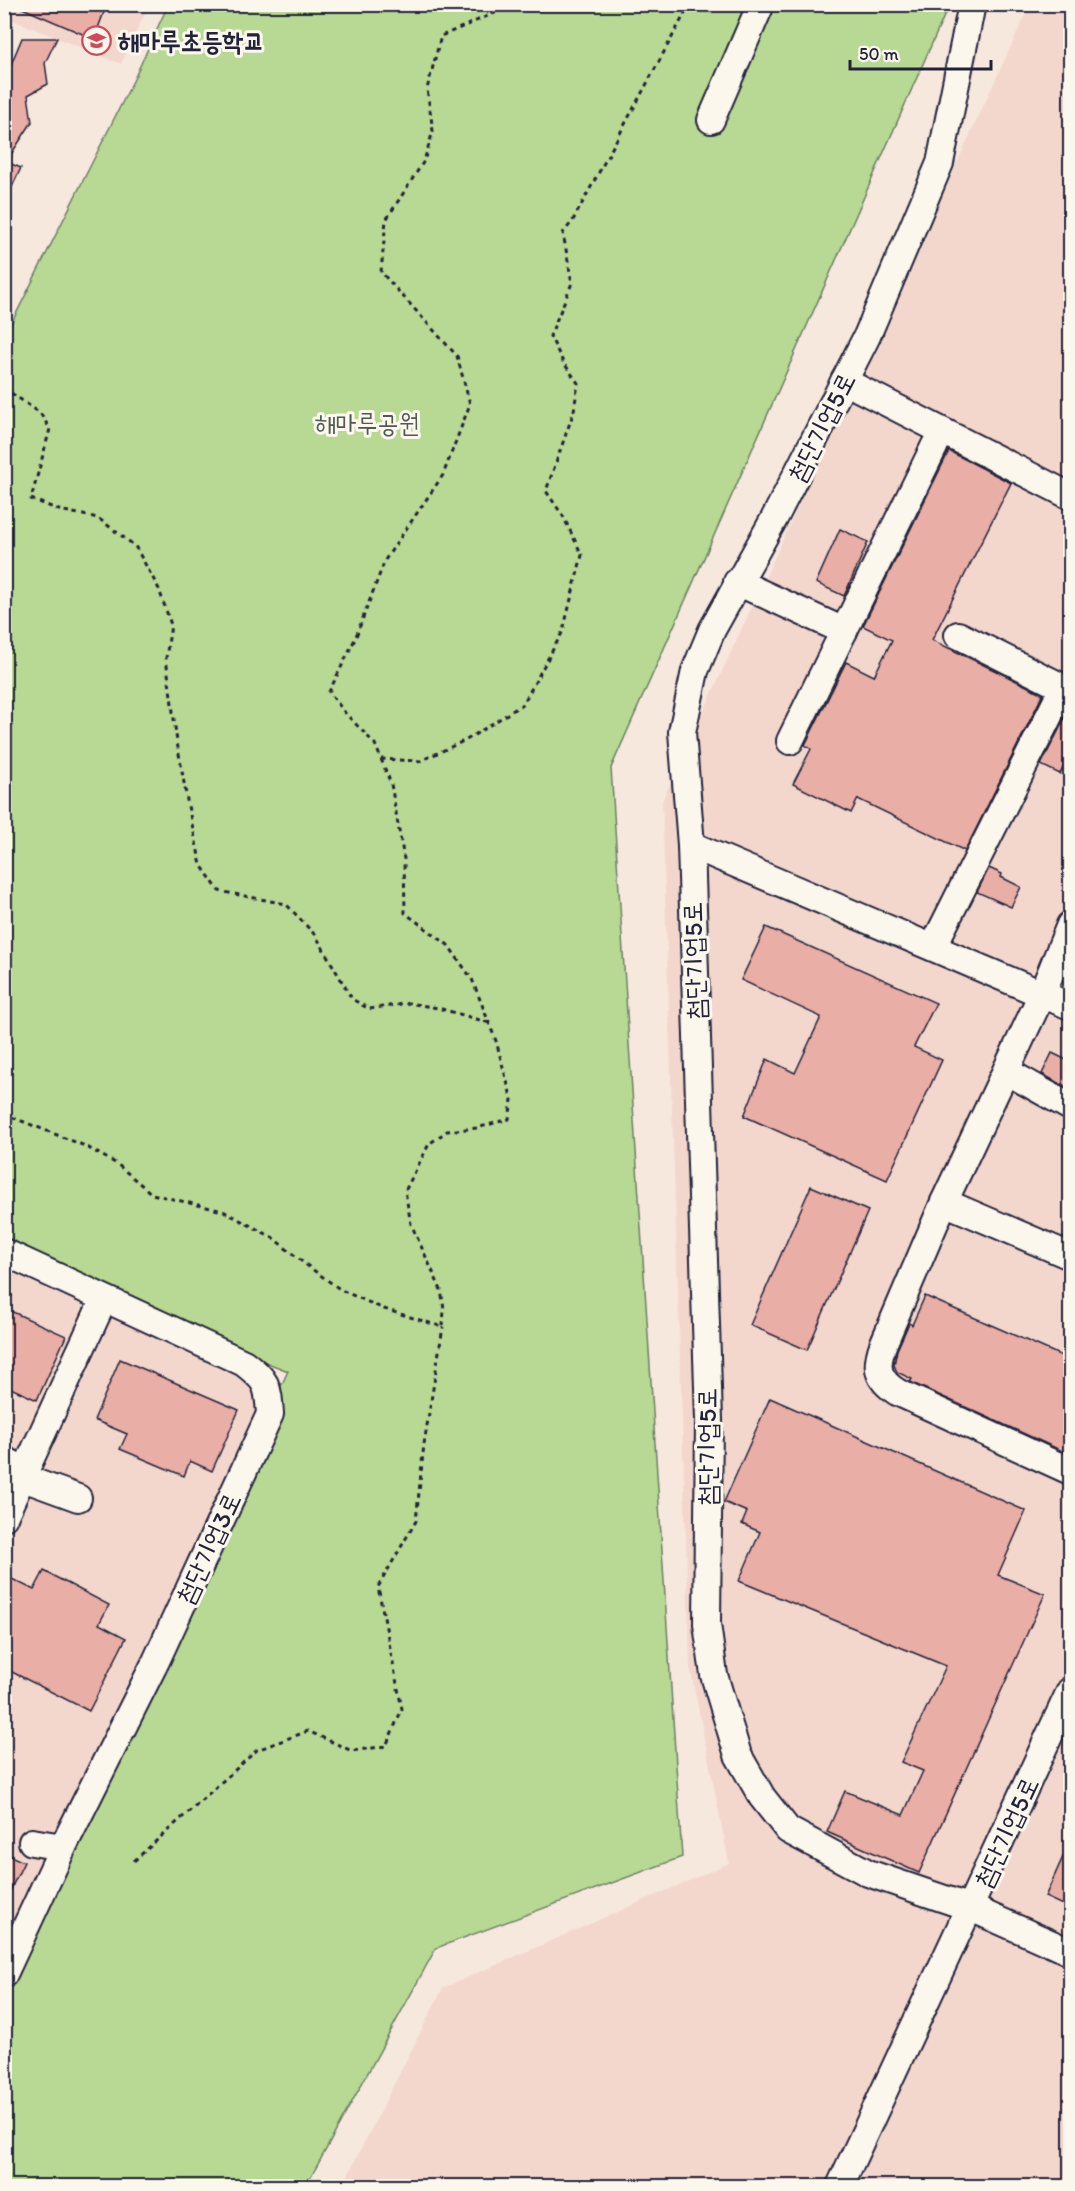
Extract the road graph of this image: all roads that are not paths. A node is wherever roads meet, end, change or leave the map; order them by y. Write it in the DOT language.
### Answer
graph roads {
  1 [pos="761,4"];
  2 [pos="972,4"];
  3 [pos="711,120"];
  4 [pos="844,381"];
  5 [pos="935,445"];
  6 [pos="1071,496"];
  7 [pos="737,582"];
  8 [pos="844,631"];
  9 [pos="958,635"];
  10 [pos="1067,690"];
  11 [pos="790,741"];
  12 [pos="691,845"];
  13 [pos="1071,925"];
  14 [pos="933,947"];
  15 [pos="1042,994"];
  16 [pos="1071,1006"];
  17 [pos="1006,1071"];
  18 [pos="1071,1107"];
  19 [pos="944,1202"];
  20 [pos="4,1252"];
  21 [pos="1071,1256"];
  22 [pos="104,1299"];
  23 [pos="4,1460"];
  24 [pos="1071,1472"];
  25 [pos="16,1479"];
  26 [pos="78,1498"];
  27 [pos="4,1517"];
  28 [pos="1069,1699"];
  29 [pos="32,1842"];
  30 [pos="63,1847"];
  31 [pos="971,1908"];
  32 [pos="1071,1952"];
  33 [pos="4,1974"];
  34 [pos="840,2187"];
  1 -- 3 [label="street"];
  2 -- 4 [label="street, 첨단기업5로"];
  4 -- 6 [label="street"];
  4 -- 7 [label="street, 첨단기업5로"];
  5 -- 8 [label="street"];
  7 -- 8 [label="street"];
  7 -- 12 [label="street, 첨단기업5로"];
  8 -- 11 [label="street"];
  9 -- 10 [label="street"];
  10 -- 14 [label="street"];
  12 -- 14 [label="street"];
  12 -- 31 [label="street, 첨단기업5로"];
  13 -- 15 [label="street"];
  14 -- 15 [label="street"];
  15 -- 16 [label="street"];
  15 -- 17 [label="street"];
  17 -- 18 [label="street"];
  17 -- 19 [label="street"];
  19 -- 21 [label="street"];
  19 -- 24 [label="street"];
  20 -- 22 [label="street, 첨단기업3로"];
  22 -- 25 [label="street"];
  22 -- 30 [label="street, 첨단기업3로"];
  23 -- 25 [label="street"];
  25 -- 26 [label="street"];
  25 -- 27 [label="street"];
  28 -- 31 [label="street, 첨단기업5로"];
  29 -- 30 [label="street"];
  30 -- 33 [label="street, 첨단기업3로"];
  31 -- 32 [label="street, 첨단기업5로"];
  31 -- 34 [label="street"];
}
